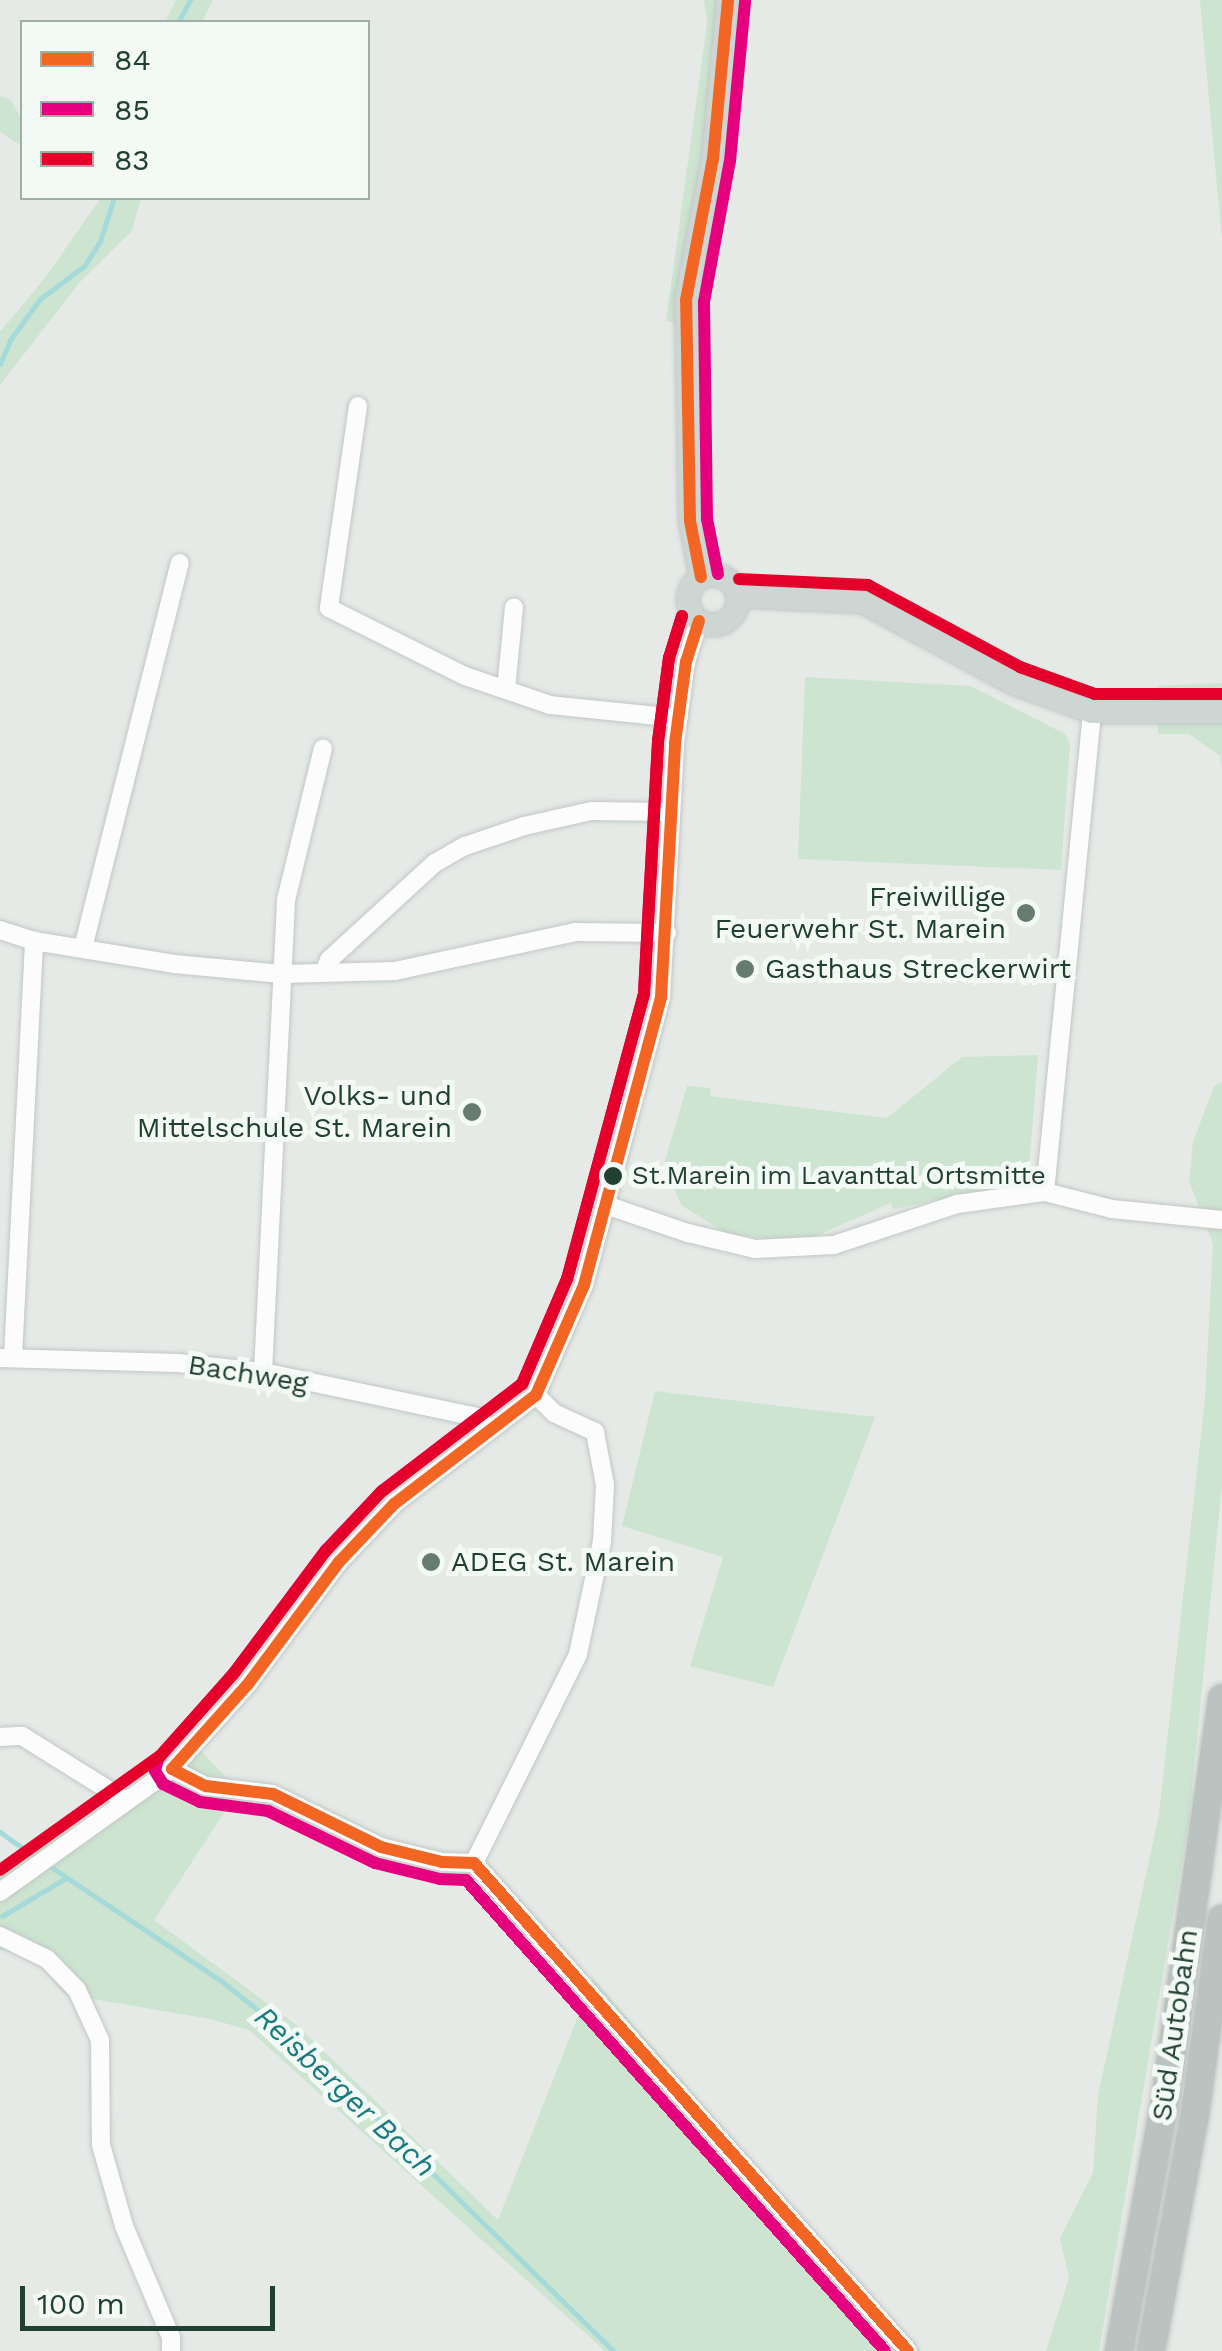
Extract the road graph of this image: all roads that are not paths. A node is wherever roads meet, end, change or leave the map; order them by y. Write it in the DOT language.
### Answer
graph roads {
  1 [pos="728,0"];
  2 [pos="358,406"];
  3 [pos="180,563"];
  4 [pos="702,577"];
  5 [pos="738,596"];
  6 [pos="514,607"];
  7 [pos="699,621"];
  8 [pos="506,690"];
  9 [pos="1092,712"];
  10 [pos="1222,712"];
  11 [pos="678,718"];
  12 [pos="323,748"];
  13 [pos="670,812"];
  14 [pos="0,930"];
  15 [pos="667,933"];
  16 [pos="34,941"];
  17 [pos="83,948"];
  18 [pos="324,972"];
  19 [pos="282,974"];
  20 [pos="1045,1192"];
  21 [pos="606,1205"];
  22 [pos="1222,1220"];
  23 [pos="6,1358"];
  24 [pos="264,1372"];
  25 [pos="536,1395"];
  26 [pos="487,1428"];
  27 [pos="1222,1698"];
  28 [pos="0,1737"];
  29 [pos="172,1770"];
  30 [pos="126,1801"];
  31 [pos="474,1862"];
  32 [pos="0,1892"];
  33 [pos="1222,1919"];
  34 [pos="0,1936"];
  35 [pos="172,2351"];
  36 [pos="908,2351"];
  37 [pos="1119,2351"];
  38 [pos="1151,2351"];
  1 -- 4 [label="main road"];
  2 -- 8 [label="street"];
  3 -- 17 [label="street"];
  4 -- 5 [label="main road"];
  4 -- 7 [label="main road"];
  5 -- 7 [label="main road"];
  5 -- 9 [label="main road"];
  6 -- 8 [label="street"];
  7 -- 11 [label="street"];
  8 -- 11 [label="street"];
  9 -- 10 [label="main road"];
  9 -- 20 [label="street"];
  11 -- 13 [label="street"];
  12 -- 19 [label="street"];
  13 -- 15 [label="street"];
  13 -- 18 [label="street"];
  14 -- 16 [label="street"];
  15 -- 18 [label="street"];
  15 -- 21 [label="street"];
  16 -- 17 [label="street"];
  16 -- 23 [label="street"];
  17 -- 19 [label="street"];
  18 -- 19 [label="street"];
  19 -- 24 [label="street"];
  20 -- 21 [label="street"];
  20 -- 22 [label="street"];
  21 -- 25 [label="street"];
  23 -- 24 [label="street, Bachweg"];
  24 -- 26 [label="street, Bachweg"];
  25 -- 26 [label="street"];
  25 -- 31 [label="street"];
  26 -- 29 [label="street"];
  27 -- 37 [label="highway, Süd Autobahn"];
  28 -- 30 [label="street"];
  29 -- 30 [label="street"];
  29 -- 31 [label="street"];
  30 -- 32 [label="street"];
  31 -- 36 [label="street"];
  33 -- 38 [label="highway, Süd Autobahn"];
  34 -- 35 [label="street"];
}
